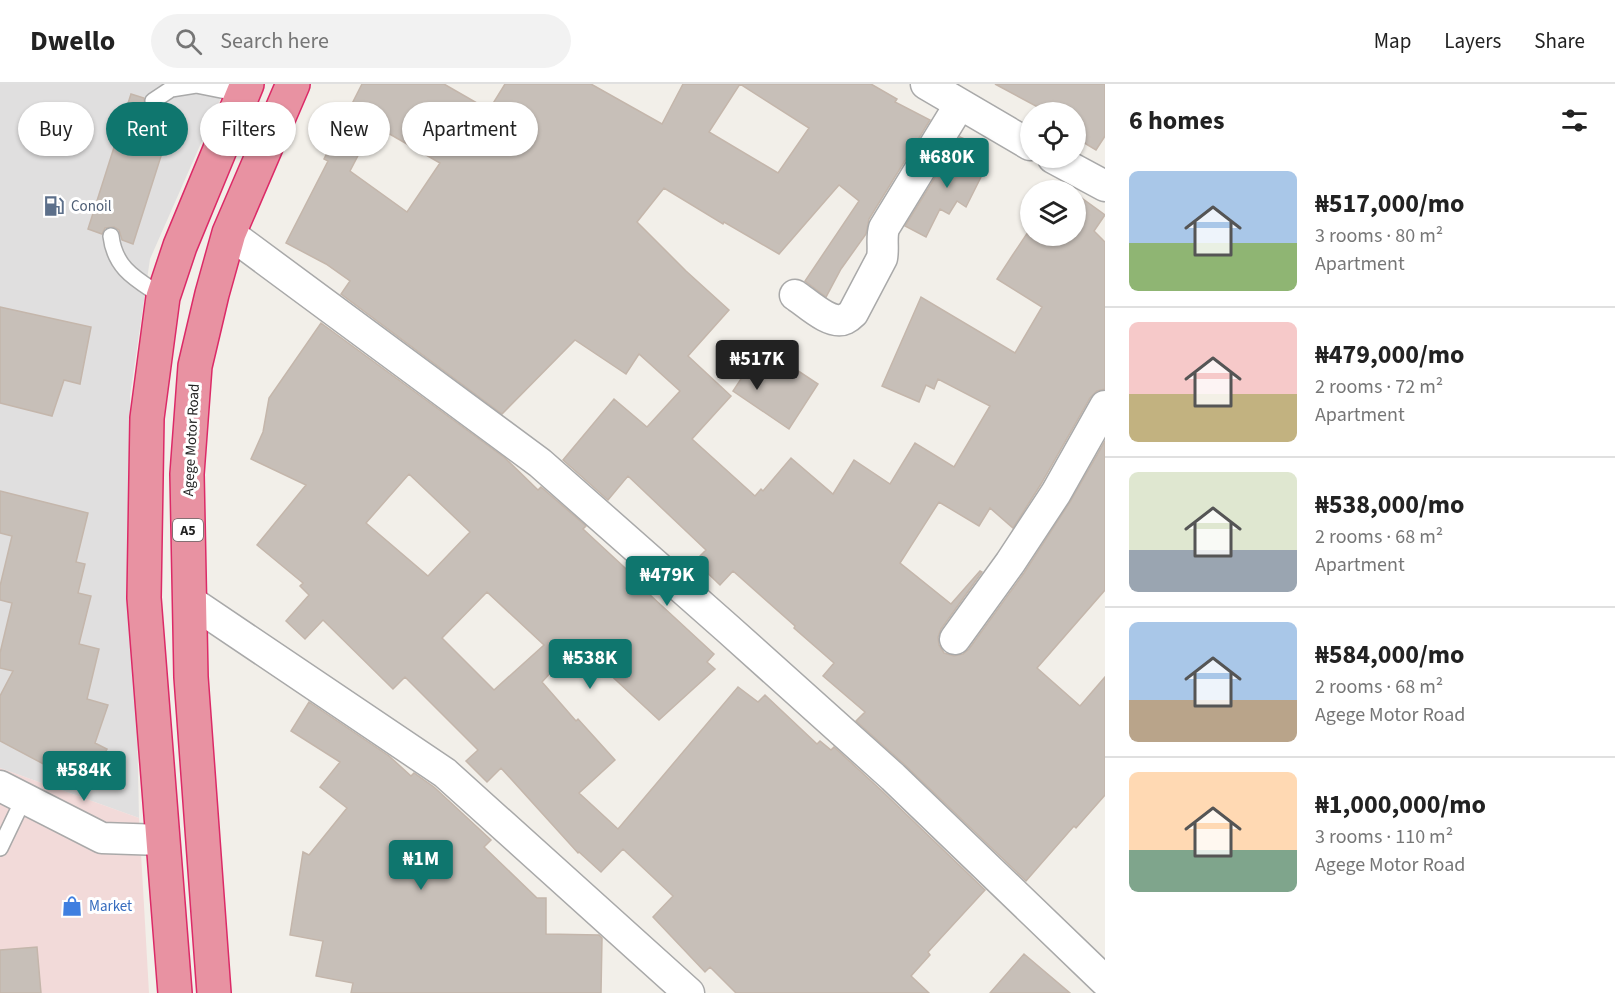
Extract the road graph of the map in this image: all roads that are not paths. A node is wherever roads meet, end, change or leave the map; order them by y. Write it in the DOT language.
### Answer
graph roads {
  1 [pos="293,84"];
  2 [pos="926,84"];
  3 [pos="164,86"];
  4 [pos="244,89"];
  5 [pos="153,101"];
  6 [pos="960,104"];
  7 [pos="1020,139"];
  8 [pos="1072,168"];
  9 [pos="1105,186"];
  10 [pos="229,233"];
  11 [pos="111,236"];
  12 [pos="795,295"];
  13 [pos="163,297"];
  14 [pos="1105,406"];
  15 [pos="190,601"];
  16 [pos="956,639"];
  17 [pos="12,792"];
  18 [pos="162,840"];
  19 [pos="0,848"];
  20 [pos="1105,981"];
  21 [pos="175,993"];
  22 [pos="214,993"];
  23 [pos="689,993"];
  1 -- 10 [label="highway, Agege Motor Road / A5"];
  2 -- 6 [label="street"];
  3 -- 4 [label="lane"];
  3 -- 5 [label="lane"];
  4 -- 13 [label="highway"];
  6 -- 7 [label="street"];
  6 -- 12 [label="street"];
  8 -- 9 [label="street"];
  10 -- 15 [label="highway, Agege Motor Road / A5"];
  10 -- 20 [label="street"];
  11 -- 13 [label="lane"];
  13 -- 18 [label="highway"];
  14 -- 16 [label="street"];
  15 -- 22 [label="highway, Agege Motor Road / A5"];
  15 -- 23 [label="street"];
  17 -- 18 [label="street"];
  17 -- 19 [label="lane"];
  18 -- 21 [label="highway"];
}
